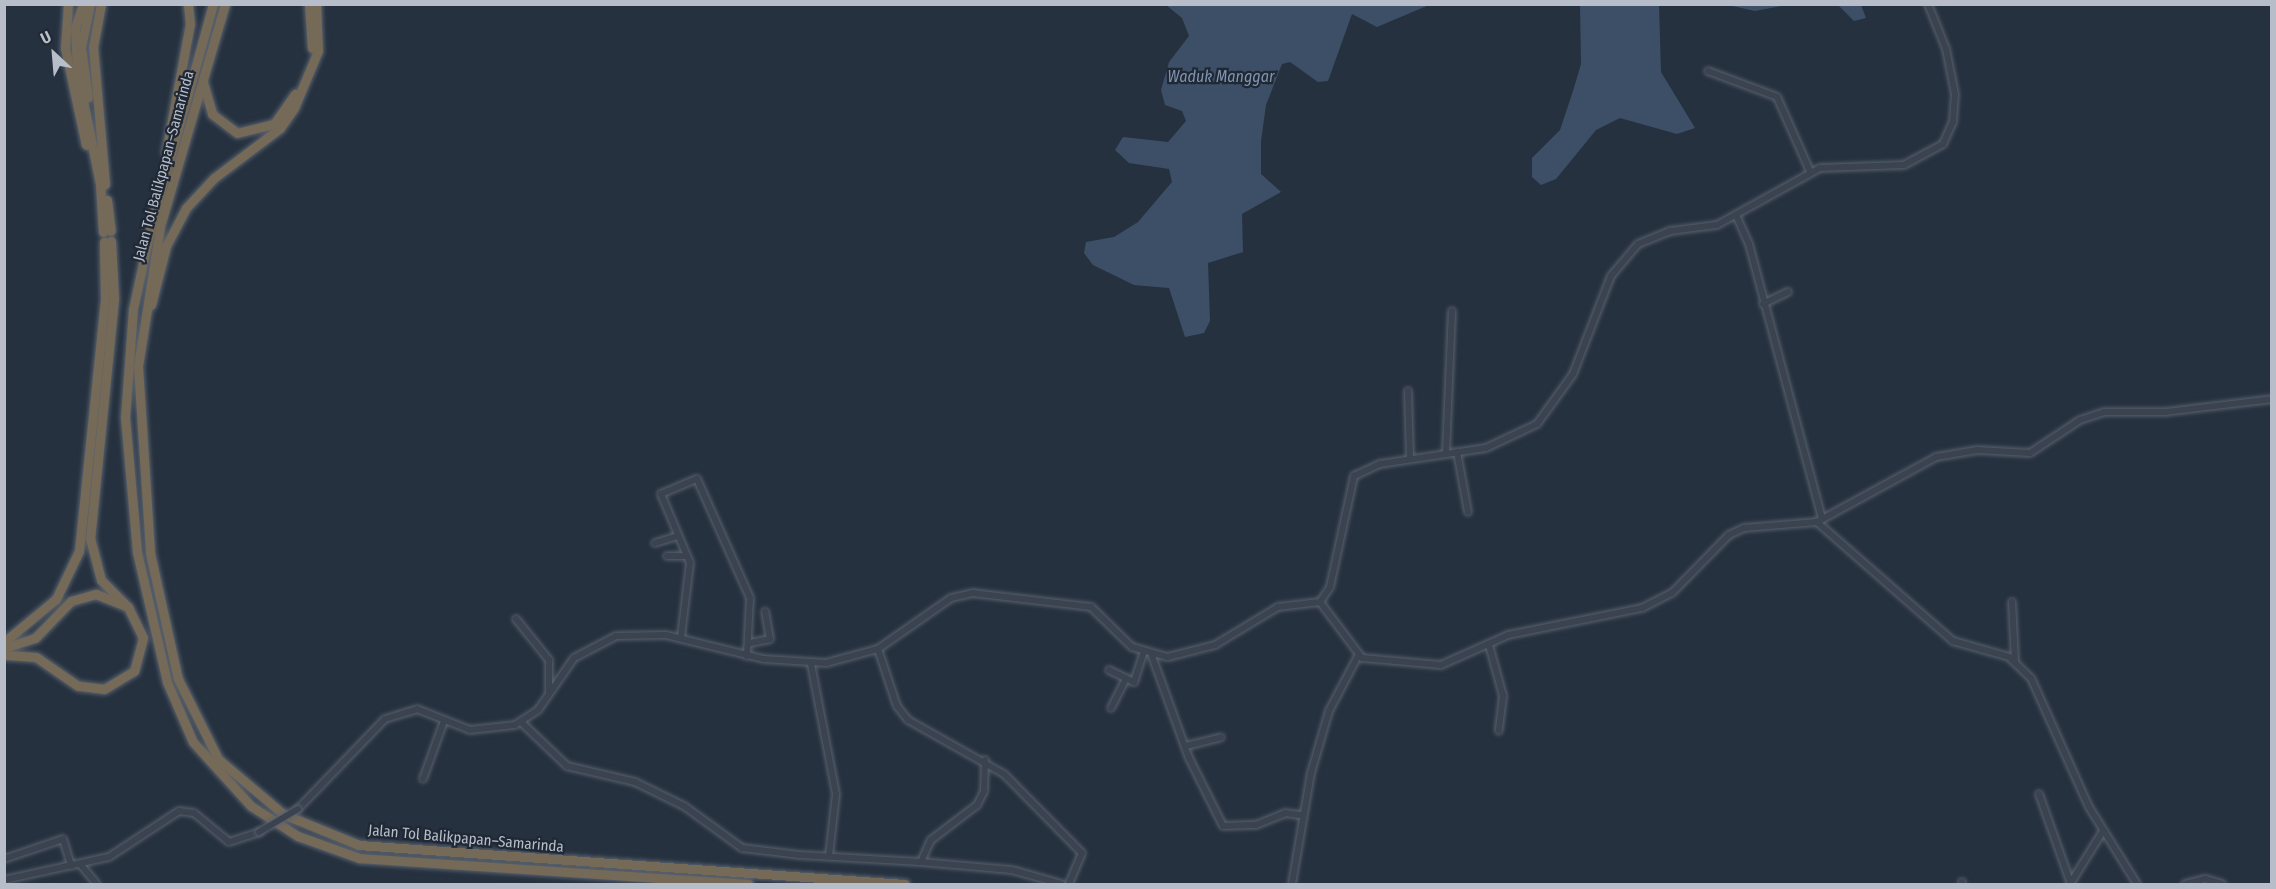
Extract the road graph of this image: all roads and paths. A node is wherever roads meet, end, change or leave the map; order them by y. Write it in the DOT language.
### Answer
graph roads {
  1 [pos="68,4"];
  2 [pos="83,4"];
  3 [pos="90,4"];
  4 [pos="101,4"];
  5 [pos="188,4"];
  6 [pos="213,4"];
  7 [pos="225,4"];
  8 [pos="309,4"];
  9 [pos="316,4"];
  10 [pos="1928,4"];
  11 [pos="1708,71"];
  12 [pos="203,74"];
  13 [pos="1810,171"];
  14 [pos="102,183"];
  15 [pos="161,187"];
  16 [pos="1736,215"];
  17 [pos="107,236"];
  18 [pos="1788,292"];
  19 [pos="1763,304"];
  20 [pos="1452,311"];
  21 [pos="138,366"];
  22 [pos="1408,391"];
  23 [pos="2271,399"];
  24 [pos="1456,452"];
  25 [pos="1446,453"];
  26 [pos="1410,459"];
  27 [pos="1468,512"];
  28 [pos="1820,520"];
  29 [pos="678,536"];
  30 [pos="655,543"];
  31 [pos="667,556"];
  32 [pos="687,556"];
  33 [pos="1320,602"];
  34 [pos="2012,602"];
  35 [pos="128,607"];
  36 [pos="765,611"];
  37 [pos="516,619"];
  38 [pos="681,637"];
  39 [pos="4,642"];
  40 [pos="750,643"];
  41 [pos="1489,645"];
  42 [pos="4,648"];
  43 [pos="878,650"];
  44 [pos="1143,654"];
  45 [pos="4,655"];
  46 [pos="747,656"];
  47 [pos="1152,656"];
  48 [pos="1358,656"];
  49 [pos="2015,661"];
  50 [pos="812,664"];
  51 [pos="1109,669"];
  52 [pos="1125,681"];
  53 [pos="550,692"];
  54 [pos="1111,708"];
  55 [pos="444,721"];
  56 [pos="521,722"];
  57 [pos="1499,731"];
  58 [pos="1221,737"];
  59 [pos="1186,746"];
  60 [pos="985,760"];
  61 [pos="423,779"];
  62 [pos="2039,794"];
  63 [pos="1300,815"];
  64 [pos="2103,831"];
  65 [pos="829,855"];
  66 [pos="4,859"];
  67 [pos="921,862"];
  68 [pos="80,864"];
  69 [pos="71,866"];
  70 [pos="4,879"];
  71 [pos="2071,884"];
  72 [pos="97,885"];
  73 [pos="748,885"];
  74 [pos="905,885"];
  75 [pos="1061,885"];
  76 [pos="1069,885"];
  77 [pos="1292,885"];
  78 [pos="2137,885"];
  79 [pos="2185,885"];
  80 [pos="2222,885"];
  1 -- 14 [label="highway"];
  2 -- 14 [label="highway"];
  3 -- 14 [label="highway"];
  4 -- 14 [label="highway"];
  5 -- 15 [label="highway"];
  6 -- 15 [label="highway, Jalan Tol Balikpapan–Samarinda"];
  7 -- 12 [label="highway, Jalan Tol Balikpapan–Samarinda"];
  8 -- 12 [label="highway"];
  9 -- 21 [label="highway"];
  10 -- 13 [label="street"];
  11 -- 13 [label="street"];
  12 -- 21 [label="highway, Jalan Tol Balikpapan–Samarinda"];
  13 -- 16 [label="street"];
  14 -- 17 [label="highway"];
  15 -- 73 [label="highway, Jalan Tol Balikpapan–Samarinda"];
  16 -- 19 [label="street"];
  16 -- 24 [label="street"];
  17 -- 35 [label="highway"];
  17 -- 39 [label="highway"];
  18 -- 19 [label="street"];
  19 -- 28 [label="street"];
  20 -- 25 [label="street"];
  21 -- 74 [label="highway, Jalan Tol Balikpapan–Samarinda"];
  22 -- 26 [label="street"];
  23 -- 28 [label="street"];
  24 -- 25 [label="street"];
  24 -- 27 [label="street"];
  25 -- 26 [label="street"];
  26 -- 33 [label="street"];
  28 -- 41 [label="street"];
  28 -- 49 [label="street"];
  29 -- 30 [label="street"];
  29 -- 32 [label="street"];
  29 -- 40 [label="street"];
  31 -- 32 [label="street"];
  32 -- 38 [label="street"];
  33 -- 47 [label="street"];
  33 -- 48 [label="street"];
  34 -- 49 [label="street"];
  35 -- 42 [label="highway"];
  35 -- 45 [label="highway"];
  36 -- 40 [label="street"];
  37 -- 53 [label="street"];
  38 -- 46 [label="street"];
  38 -- 53 [label="street"];
  40 -- 46 [label="street"];
  41 -- 48 [label="street"];
  41 -- 57 [label="street"];
  43 -- 44 [label="street"];
  43 -- 50 [label="street"];
  43 -- 60 [label="street"];
  44 -- 47 [label="street"];
  44 -- 52 [label="street"];
  46 -- 50 [label="street"];
  47 -- 59 [label="street"];
  48 -- 63 [label="street"];
  49 -- 64 [label="street"];
  50 -- 65 [label="street"];
  51 -- 52 [label="street"];
  52 -- 54 [label="street"];
  53 -- 56 [label="street"];
  55 -- 56 [label="street"];
  55 -- 61 [label="street"];
  55 -- 68 [label="street, bridge"];
  56 -- 65 [label="street"];
  58 -- 59 [label="street"];
  59 -- 63 [label="street"];
  60 -- 67 [label="street"];
  60 -- 76 [label="street"];
  62 -- 71 [label="street"];
  63 -- 77 [label="street"];
  64 -- 71 [label="street"];
  64 -- 78 [label="street"];
  65 -- 67 [label="street"];
  66 -- 69 [label="street"];
  67 -- 75 [label="street"];
  68 -- 69 [label="street"];
  68 -- 72 [label="street"];
  69 -- 70 [label="street"];
  79 -- 80 [label="street"];
}
